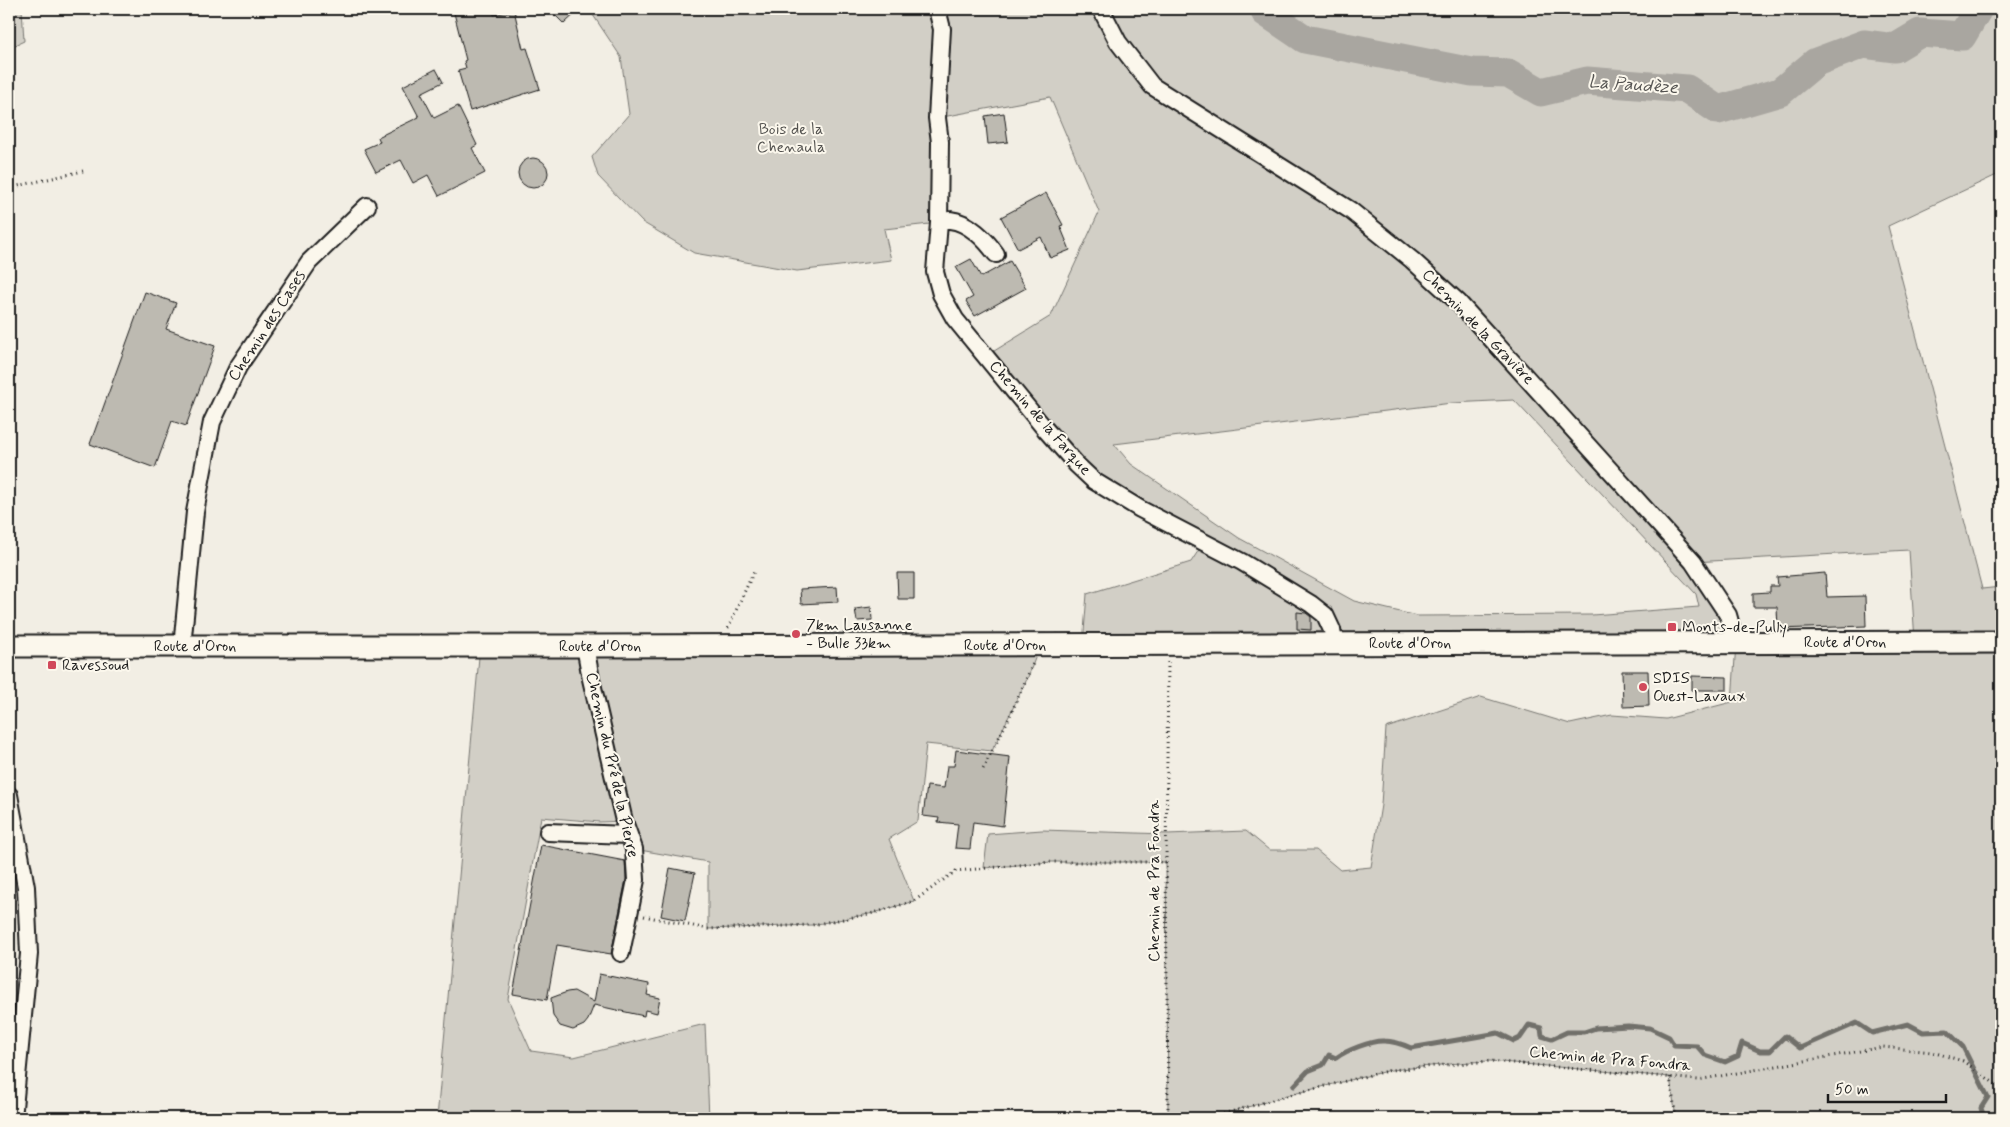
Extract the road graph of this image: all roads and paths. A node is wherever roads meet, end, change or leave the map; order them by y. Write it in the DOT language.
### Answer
graph roads {
  1 [pos="937,9"];
  2 [pos="1101,9"];
  3 [pos="83,171"];
  4 [pos="9,188"];
  5 [pos="367,206"];
  6 [pos="939,223"];
  7 [pos="996,254"];
  8 [pos="754,571"];
  9 [pos="2001,642"];
  10 [pos="1736,643"];
  11 [pos="1040,644"];
  12 [pos="1169,644"];
  13 [pos="1334,644"];
  14 [pos="722,645"];
  15 [pos="9,646"];
  16 [pos="182,646"];
  17 [pos="586,646"];
  18 [pos="983,769"];
  19 [pos="9,795"];
  20 [pos="548,832"];
  21 [pos="628,835"];
  22 [pos="1166,862"];
  23 [pos="629,912"];
  24 [pos="621,953"];
  25 [pos="1670,1077"];
  26 [pos="2001,1088"];
  27 [pos="13,1118"];
  28 [pos="1169,1118"];
  29 [pos="1209,1118"];
  30 [pos="1676,1118"];
  1 -- 6 [label="street, Chemin de la Farque"];
  2 -- 10 [label="street, Chemin de la Gravière"];
  3 -- 4 [label="path"];
  5 -- 16 [label="street, Chemin des Cases"];
  6 -- 7 [label="street"];
  6 -- 13 [label="street, Chemin de la Farque"];
  8 -- 14 [label="path"];
  9 -- 10 [label="main road, Route d'Oron"];
  10 -- 13 [label="main road, Route d'Oron"];
  11 -- 12 [label="main road, Route d'Oron"];
  11 -- 14 [label="main road, Route d'Oron"];
  11 -- 18 [label="path"];
  12 -- 13 [label="main road, Route d'Oron"];
  12 -- 22 [label="path, Chemin de Pra Fondra"];
  14 -- 17 [label="main road, Route d'Oron"];
  15 -- 16 [label="main road, Route d'Oron"];
  16 -- 17 [label="main road, Route d'Oron"];
  17 -- 21 [label="street, Chemin du Pré de la Pierre"];
  19 -- 27 [label="street"];
  20 -- 21 [label="street"];
  21 -- 23 [label="street, Chemin du Pré de la Pierre"];
  22 -- 23 [label="path"];
  22 -- 28 [label="path, Chemin de Pra Fondra"];
  23 -- 24 [label="street, Chemin du Pré de la Pierre"];
  25 -- 26 [label="path, Chemin de Pra Fondra"];
  25 -- 29 [label="path, Chemin de Pra Fondra"];
  25 -- 30 [label="path"];
}
